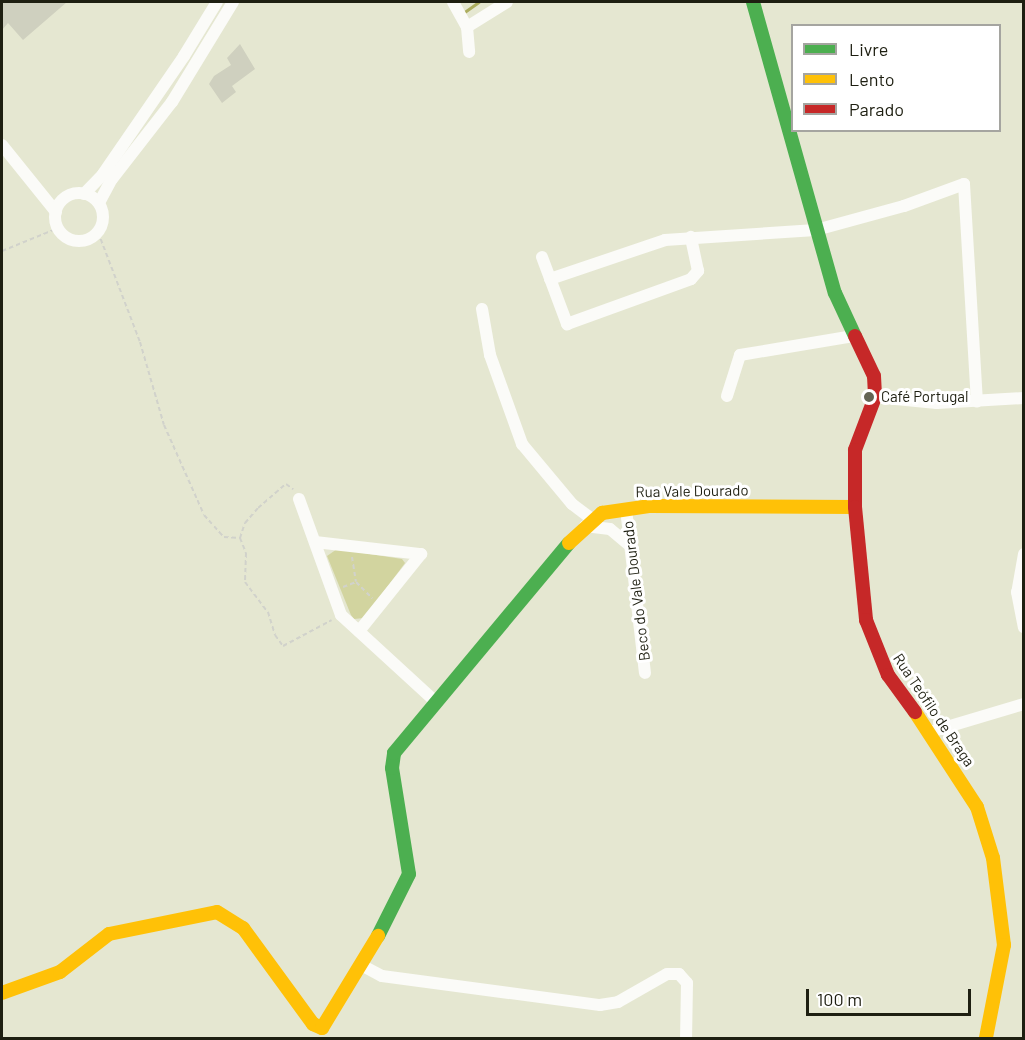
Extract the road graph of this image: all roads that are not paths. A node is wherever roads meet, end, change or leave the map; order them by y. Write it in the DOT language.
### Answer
graph roads {
  1 [pos="217,2"];
  2 [pos="233,2"];
  3 [pos="453,2"];
  4 [pos="507,2"];
  5 [pos="753,2"];
  6 [pos="467,27"];
  7 [pos="469,52"];
  8 [pos="2,145"];
  9 [pos="41,189"];
  10 [pos="84,194"];
  11 [pos="67,196"];
  12 [pos="99,203"];
  13 [pos="56,212"];
  14 [pos="816,230"];
  15 [pos="691,237"];
  16 [pos="542,257"];
  17 [pos="550,279"];
  18 [pos="482,309"];
  19 [pos="854,336"];
  20 [pos="727,396"];
  21 [pos="875,397"];
  22 [pos="1023,398"];
  23 [pos="976,402"];
  24 [pos="299,499"];
  25 [pos="855,507"];
  26 [pos="626,509"];
  27 [pos="588,523"];
  28 [pos="315,542"];
  29 [pos="630,546"];
  30 [pos="1023,554"];
  31 [pos="1023,627"];
  32 [pos="359,632"];
  33 [pos="645,673"];
  34 [pos="435,701"];
  35 [pos="1023,704"];
  36 [pos="930,732"];
  37 [pos="363,966"];
  38 [pos="2,993"];
  39 [pos="686,1038"];
  40 [pos="986,1038"];
  1 -- 10 [label="street"];
  2 -- 12 [label="street"];
  3 -- 6 [label="street"];
  4 -- 6 [label="street"];
  5 -- 14 [label="street"];
  6 -- 7 [label="street"];
  8 -- 9 [label="street"];
  9 -- 11 [label="street"];
  9 -- 13 [label="street"];
  10 -- 11 [label="street"];
  10 -- 12 [label="street"];
  11 -- 13 [label="street"];
  12 -- 13 [label="street"];
  14 -- 15 [label="street"];
  14 -- 19 [label="street"];
  14 -- 23 [label="street"];
  15 -- 17 [label="street"];
  15 -- 17 [label="street"];
  16 -- 17 [label="street"];
  18 -- 27 [label="street"];
  19 -- 20 [label="street"];
  19 -- 21 [label="street"];
  21 -- 23 [label="street"];
  21 -- 25 [label="street, Rua Teófilo de Braga"];
  22 -- 23 [label="street"];
  24 -- 28 [label="street"];
  25 -- 26 [label="street, Rua Vale Dourado"];
  25 -- 36 [label="street, Rua Teófilo de Braga"];
  26 -- 27 [label="street, Rua Vale Dourado"];
  26 -- 29 [label="street, Beco do Vale Dourado"];
  27 -- 29 [label="street"];
  27 -- 34 [label="street, Rua Vale Dourado"];
  28 -- 32 [label="street"];
  28 -- 32 [label="street"];
  29 -- 33 [label="street, Beco do Vale Dourado"];
  30 -- 31 [label="street"];
  32 -- 34 [label="street"];
  34 -- 37 [label="street, Rua Vale Dourado"];
  35 -- 36 [label="street"];
  36 -- 40 [label="street, Rua Teófilo de Braga"];
  37 -- 38 [label="street, Rua Vale Dourado"];
  37 -- 39 [label="street"];
}
